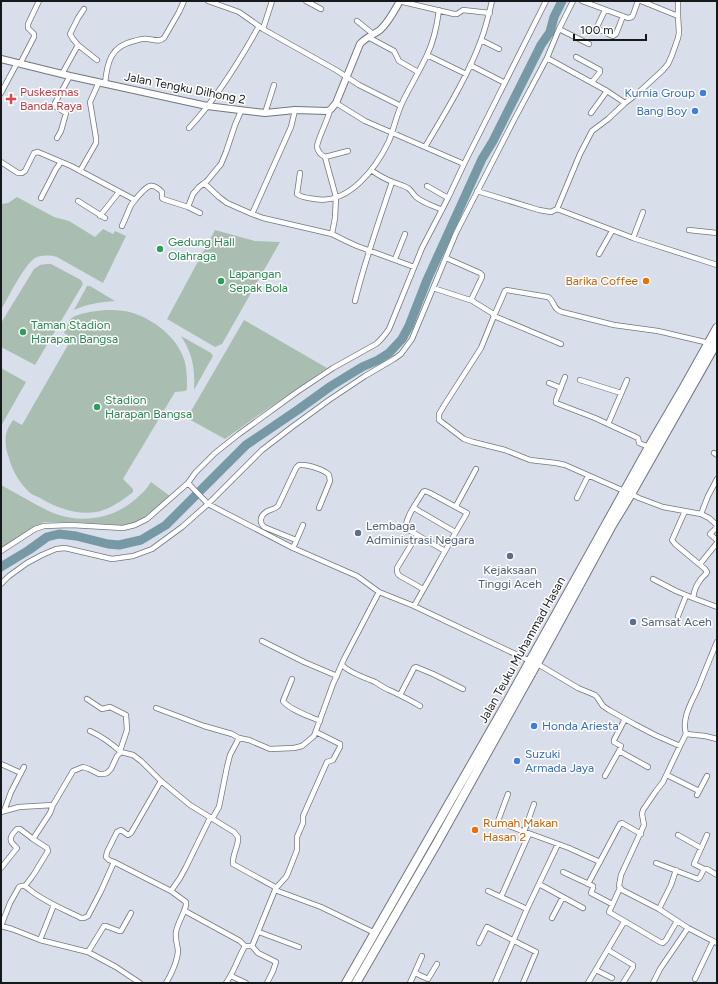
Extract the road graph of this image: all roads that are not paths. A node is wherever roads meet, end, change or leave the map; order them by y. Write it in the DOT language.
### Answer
graph roads {
  1 [pos="39,1"];
  2 [pos="184,1"];
  3 [pos="208,1"];
  4 [pos="272,1"];
  5 [pos="306,1"];
  6 [pos="492,1"];
  7 [pos="546,1"];
  8 [pos="573,1"];
  9 [pos="582,1"];
  10 [pos="638,1"];
  11 [pos="641,1"];
  12 [pos="678,1"];
  13 [pos="398,2"];
  14 [pos="84,9"];
  15 [pos="321,9"];
  16 [pos="439,10"];
  17 [pos="605,10"];
  18 [pos="490,12"];
  19 [pos="623,16"];
  20 [pos="678,16"];
  21 [pos="357,20"];
  22 [pos="261,27"];
  23 [pos="559,29"];
  24 [pos="371,35"];
  25 [pos="481,40"];
  26 [pos="589,44"];
  27 [pos="78,45"];
  28 [pos="500,49"];
  29 [pos="427,55"];
  30 [pos="576,57"];
  31 [pos="546,58"];
  32 [pos="1,59"];
  33 [pos="97,60"];
  34 [pos="18,64"];
  35 [pos="470,65"];
  36 [pos="418,72"];
  37 [pos="62,74"];
  38 [pos="466,74"];
  39 [pos="70,76"];
  40 [pos="347,77"];
  41 [pos="98,82"];
  42 [pos="592,82"];
  43 [pos="505,83"];
  44 [pos="105,84"];
  45 [pos="274,84"];
  46 [pos="607,91"];
  47 [pos="1,93"];
  48 [pos="336,103"];
  49 [pos="625,103"];
  50 [pos="208,106"];
  51 [pos="401,106"];
  52 [pos="295,110"];
  53 [pos="330,110"];
  54 [pos="241,111"];
  55 [pos="265,113"];
  56 [pos="591,113"];
  57 [pos="189,128"];
  58 [pos="392,133"];
  59 [pos="57,138"];
  60 [pos="425,147"];
  61 [pos="348,151"];
  62 [pos="325,156"];
  63 [pos="1,162"];
  64 [pos="61,162"];
  65 [pos="464,164"];
  66 [pos="371,170"];
  67 [pos="80,171"];
  68 [pos="300,173"];
  69 [pos="392,182"];
  70 [pos="204,183"];
  71 [pos="427,186"];
  72 [pos="477,191"];
  73 [pos="119,192"];
  74 [pos="336,197"];
  75 [pos="41,198"];
  76 [pos="448,198"];
  77 [pos="135,200"];
  78 [pos="78,201"];
  79 [pos="188,207"];
  80 [pos="557,209"];
  81 [pos="442,210"];
  82 [pos="200,212"];
  83 [pos="643,212"];
  84 [pos="252,214"];
  85 [pos="122,226"];
  86 [pos="689,230"];
  87 [pos="612,231"];
  88 [pos="717,233"];
  89 [pos="332,234"];
  90 [pos="405,234"];
  91 [pos="633,238"];
  92 [pos="369,250"];
  93 [pos="599,254"];
  94 [pos="446,258"];
  95 [pos="395,259"];
  96 [pos="717,265"];
  97 [pos="414,267"];
  98 [pos="433,288"];
  99 [pos="355,300"];
  100 [pos="472,301"];
  101 [pos="494,316"];
  102 [pos="717,328"];
  103 [pos="713,342"];
  104 [pos="561,344"];
  105 [pos="699,367"];
  106 [pos="565,377"];
  107 [pos="580,380"];
  108 [pos="627,380"];
  109 [pos="549,383"];
  110 [pos="561,388"];
  111 [pos="621,393"];
  112 [pos="608,424"];
  113 [pos="649,447"];
  114 [pos="476,469"];
  115 [pos="588,476"];
  116 [pos="717,479"];
  117 [pos="190,485"];
  118 [pos="627,493"];
  119 [pos="577,498"];
  120 [pos="207,502"];
  121 [pos="456,506"];
  122 [pos="319,508"];
  123 [pos="414,508"];
  124 [pos="685,511"];
  125 [pos="701,514"];
  126 [pos="303,525"];
  127 [pos="717,526"];
  128 [pos="456,532"];
  129 [pos="417,535"];
  130 [pos="296,540"];
  131 [pos="717,542"];
  132 [pos="293,548"];
  133 [pos="1,550"];
  134 [pos="445,551"];
  135 [pos="700,564"];
  136 [pos="653,579"];
  137 [pos="1,584"];
  138 [pos="424,589"];
  139 [pos="379,592"];
  140 [pos="686,596"];
  141 [pos="693,598"];
  142 [pos="414,606"];
  143 [pos="717,607"];
  144 [pos="678,616"];
  145 [pos="262,641"];
  146 [pos="717,642"];
  147 [pos="533,662"];
  148 [pos="342,665"];
  149 [pos="337,676"];
  150 [pos="292,679"];
  151 [pos="463,689"];
  152 [pos="400,695"];
  153 [pos="87,699"];
  154 [pos="420,706"];
  155 [pos="156,708"];
  156 [pos="625,719"];
  157 [pos="320,721"];
  158 [pos="90,731"];
  159 [pos="316,732"];
  160 [pos="686,734"];
  161 [pos="239,738"];
  162 [pos="717,739"];
  163 [pos="680,746"];
  164 [pos="120,751"];
  165 [pos="619,751"];
  166 [pos="1,764"];
  167 [pos="648,766"];
  168 [pos="24,768"];
  169 [pos="21,773"];
  170 [pos="667,775"];
  171 [pos="605,776"];
  172 [pos="707,776"];
  173 [pos="161,781"];
  174 [pos="508,794"];
  175 [pos="534,804"];
  176 [pos="53,805"];
  177 [pos="2,811"];
  178 [pos="211,819"];
  179 [pos="526,833"];
  180 [pos="640,834"];
  181 [pos="678,835"];
  182 [pos="707,835"];
  183 [pos="33,839"];
  184 [pos="433,840"];
  185 [pos="558,844"];
  186 [pos="701,848"];
  187 [pos="114,862"];
  188 [pos="600,862"];
  189 [pos="656,863"];
  190 [pos="1,868"];
  191 [pos="704,869"];
  192 [pos="676,870"];
  193 [pos="563,872"];
  194 [pos="717,875"];
  195 [pos="538,884"];
  196 [pos="588,884"];
  197 [pos="25,886"];
  198 [pos="620,888"];
  199 [pos="275,889"];
  200 [pos="488,891"];
  201 [pos="171,892"];
  202 [pos="501,897"];
  203 [pos="563,897"];
  204 [pos="612,904"];
  205 [pos="54,905"];
  206 [pos="527,908"];
  207 [pos="584,908"];
  208 [pos="659,909"];
  209 [pos="184,911"];
  210 [pos="131,913"];
  211 [pos="552,918"];
  212 [pos="677,921"];
  213 [pos="624,922"];
  214 [pos="688,928"];
  215 [pos="259,932"];
  216 [pos="375,933"];
  217 [pos="40,940"];
  218 [pos="513,941"];
  219 [pos="715,942"];
  220 [pos="479,943"];
  221 [pos="246,946"];
  222 [pos="252,946"];
  223 [pos="299,947"];
  224 [pos="608,950"];
  225 [pos="88,952"];
  226 [pos="422,956"];
  227 [pos="437,964"];
  228 [pos="596,970"];
  229 [pos="415,973"];
  230 [pos="231,976"];
  231 [pos="612,978"];
  232 [pos="695,979"];
  233 [pos="589,982"];
  234 [pos="140,983"];
  235 [pos="166,983"];
  236 [pos="226,983"];
  237 [pos="246,983"];
  238 [pos="268,983"];
  239 [pos="346,983"];
  240 [pos="356,983"];
  241 [pos="410,983"];
  242 [pos="495,983"];
  243 [pos="523,983"];
  244 [pos="623,983"];
  245 [pos="653,983"];
  1 -- 34 [label="street"];
  2 -- 44 [label="street"];
  3 -- 22 [label="street"];
  4 -- 22 [label="street"];
  5 -- 15 [label="street"];
  6 -- 18 [label="street"];
  7 -- 43 [label="street"];
  8 -- 23 [label="street"];
  9 -- 17 [label="street"];
  10 -- 19 [label="street"];
  11 -- 20 [label="street"];
  12 -- 20 [label="street"];
  13 -- 16 [label="street"];
  13 -- 24 [label="street"];
  14 -- 27 [label="street"];
  16 -- 18 [label="street"];
  16 -- 29 [label="street"];
  17 -- 19 [label="street"];
  17 -- 19 [label="street"];
  18 -- 25 [label="street"];
  20 -- 49 [label="street"];
  21 -- 24 [label="street"];
  22 -- 40 [label="street"];
  22 -- 50 [label="street"];
  23 -- 26 [label="street"];
  23 -- 31 [label="street"];
  24 -- 36 [label="street"];
  24 -- 40 [label="street"];
  25 -- 28 [label="street"];
  25 -- 35 [label="street"];
  27 -- 33 [label="street"];
  27 -- 37 [label="street"];
  29 -- 36 [label="street"];
  29 -- 38 [label="street"];
  30 -- 42 [label="street"];
  31 -- 42 [label="street"];
  31 -- 72 [label="street"];
  32 -- 34 [label="street, Jalan Tengku Dilhong 2"];
  34 -- 37 [label="street, Jalan Tengku Dilhong 2"];
  34 -- 47 [label="street"];
  35 -- 38 [label="street"];
  35 -- 43 [label="street"];
  36 -- 51 [label="street"];
  37 -- 39 [label="street, Jalan Tengku Dilhong 2"];
  38 -- 60 [label="street"];
  39 -- 41 [label="street, Jalan Tengku Dilhong 2"];
  39 -- 59 [label="street"];
  40 -- 48 [label="street"];
  40 -- 51 [label="street"];
  41 -- 44 [label="street, Jalan Tengku Dilhong 2"];
  41 -- 67 [label="street"];
  42 -- 46 [label="street"];
  43 -- 65 [label="street"];
  44 -- 50 [label="street, Jalan Tengku Dilhong 2"];
  45 -- 55 [label="street"];
  46 -- 49 [label="street"];
  46 -- 56 [label="street"];
  48 -- 53 [label="street"];
  48 -- 58 [label="street"];
  49 -- 80 [label="street"];
  50 -- 54 [label="street, Jalan Tengku Dilhong 2"];
  50 -- 57 [label="street"];
  51 -- 58 [label="street"];
  52 -- 53 [label="street, Jalan Tengku Dilhong 2"];
  52 -- 55 [label="street, Jalan Tengku Dilhong 2"];
  52 -- 84 [label="street"];
  53 -- 62 [label="street"];
  54 -- 55 [label="street, Jalan Tengku Dilhong 2"];
  54 -- 70 [label="street"];
  58 -- 60 [label="street"];
  58 -- 66 [label="street"];
  60 -- 65 [label="street"];
  61 -- 62 [label="street"];
  62 -- 74 [label="street"];
  63 -- 64 [label="street"];
  64 -- 67 [label="street"];
  64 -- 75 [label="street"];
  65 -- 76 [label="street"];
  66 -- 69 [label="street"];
  66 -- 74 [label="street"];
  67 -- 73 [label="street"];
  68 -- 74 [label="street"];
  69 -- 81 [label="street"];
  69 -- 92 [label="street"];
  70 -- 79 [label="street"];
  70 -- 84 [label="street"];
  71 -- 76 [label="street"];
  72 -- 80 [label="street"];
  72 -- 94 [label="street"];
  73 -- 77 [label="street"];
  73 -- 78 [label="street"];
  74 -- 89 [label="street"];
  76 -- 81 [label="street"];
  77 -- 79 [label="street"];
  77 -- 85 [label="street"];
  79 -- 82 [label="street"];
  80 -- 87 [label="street"];
  81 -- 97 [label="street"];
  83 -- 91 [label="street"];
  84 -- 89 [label="street"];
  86 -- 88 [label="street"];
  87 -- 91 [label="street"];
  87 -- 93 [label="street"];
  89 -- 92 [label="street"];
  90 -- 95 [label="street"];
  91 -- 96 [label="street"];
  92 -- 95 [label="street"];
  92 -- 99 [label="street"];
  94 -- 98 [label="street"];
  94 -- 100 [label="street"];
  95 -- 97 [label="street"];
  97 -- 117 [label="street"];
  98 -- 100 [label="street"];
  98 -- 120 [label="street"];
  100 -- 101 [label="street"];
  101 -- 103 [label="street"];
  101 -- 104 [label="street"];
  101 -- 115 [label="street"];
  102 -- 103 [label="highway, Jalan Teuku Muhammad Hasan"];
  103 -- 105 [label="highway, Jalan Teuku Muhammad Hasan"];
  105 -- 113 [label="highway, Jalan Teuku Muhammad Hasan"];
  105 -- 118 [label="highway, Jalan Teuku Muhammad Hasan"];
  106 -- 110 [label="street"];
  107 -- 111 [label="street"];
  108 -- 111 [label="street"];
  109 -- 110 [label="street"];
  110 -- 112 [label="street"];
  111 -- 112 [label="street"];
  112 -- 113 [label="street"];
  113 -- 118 [label="highway, Jalan Teuku Muhammad Hasan"];
  114 -- 121 [label="street"];
  115 -- 118 [label="street"];
  115 -- 119 [label="street"];
  116 -- 125 [label="street"];
  117 -- 120 [label="street"];
  117 -- 133 [label="street"];
  118 -- 124 [label="street"];
  118 -- 147 [label="highway, Jalan Teuku Muhammad Hasan"];
  120 -- 132 [label="street"];
  120 -- 137 [label="street"];
  121 -- 123 [label="street"];
  121 -- 128 [label="street"];
  122 -- 130 [label="street"];
  123 -- 128 [label="street"];
  123 -- 129 [label="street"];
  124 -- 125 [label="street"];
  124 -- 135 [label="street"];
  125 -- 127 [label="street"];
  126 -- 130 [label="street"];
  127 -- 131 [label="street"];
  128 -- 134 [label="street"];
  129 -- 134 [label="street"];
  129 -- 138 [label="street"];
  130 -- 132 [label="street"];
  131 -- 135 [label="street"];
  132 -- 139 [label="street"];
  134 -- 138 [label="street"];
  135 -- 141 [label="street"];
  136 -- 140 [label="street"];
  138 -- 142 [label="street"];
  139 -- 142 [label="street"];
  139 -- 148 [label="street"];
  140 -- 141 [label="street"];
  140 -- 144 [label="street"];
  141 -- 143 [label="street"];
  142 -- 147 [label="street"];
  145 -- 149 [label="street"];
  146 -- 160 [label="street"];
  147 -- 156 [label="street"];
  147 -- 184 [label="highway, Jalan Teuku Muhammad Hasan"];
  148 -- 149 [label="street"];
  148 -- 152 [label="street"];
  149 -- 157 [label="street"];
  150 -- 157 [label="street"];
  151 -- 152 [label="street"];
  152 -- 154 [label="street"];
  153 -- 164 [label="street"];
  155 -- 161 [label="street"];
  156 -- 163 [label="street"];
  156 -- 165 [label="street"];
  157 -- 159 [label="street"];
  158 -- 164 [label="street"];
  159 -- 161 [label="street"];
  159 -- 199 [label="street"];
  160 -- 162 [label="street"];
  160 -- 163 [label="street"];
  161 -- 178 [label="street"];
  163 -- 170 [label="street"];
  164 -- 173 [label="street"];
  164 -- 176 [label="street"];
  165 -- 167 [label="street"];
  165 -- 171 [label="street"];
  166 -- 169 [label="street"];
  168 -- 169 [label="street"];
  169 -- 177 [label="street"];
  170 -- 172 [label="street"];
  170 -- 180 [label="street"];
  173 -- 178 [label="street"];
  173 -- 187 [label="street"];
  174 -- 179 [label="street"];
  175 -- 179 [label="street"];
  176 -- 177 [label="street"];
  176 -- 183 [label="street"];
  178 -- 199 [label="street"];
  178 -- 201 [label="street"];
  179 -- 185 [label="street"];
  179 -- 202 [label="street"];
  180 -- 188 [label="street"];
  180 -- 198 [label="street"];
  181 -- 186 [label="street"];
  182 -- 186 [label="street"];
  183 -- 190 [label="street"];
  183 -- 197 [label="street"];
  184 -- 216 [label="highway, Jalan Teuku Muhammad Hasan"];
  184 -- 240 [label="highway, Jalan Teuku Muhammad Hasan"];
  185 -- 188 [label="street"];
  185 -- 195 [label="street"];
  186 -- 191 [label="street"];
  187 -- 201 [label="street"];
  187 -- 205 [label="street"];
  188 -- 196 [label="street"];
  189 -- 192 [label="street"];
  191 -- 192 [label="street"];
  191 -- 194 [label="street"];
  192 -- 208 [label="street"];
  193 -- 196 [label="street"];
  195 -- 203 [label="street"];
  195 -- 206 [label="street"];
  196 -- 204 [label="street"];
  197 -- 205 [label="street"];
  197 -- 217 [label="street"];
  198 -- 204 [label="street"];
  198 -- 208 [label="street"];
  199 -- 215 [label="street"];
  199 -- 216 [label="street"];
  200 -- 202 [label="street"];
  201 -- 209 [label="street"];
  202 -- 206 [label="street"];
  203 -- 207 [label="street"];
  203 -- 211 [label="street"];
  204 -- 213 [label="street"];
  205 -- 217 [label="street"];
  206 -- 218 [label="street"];
  208 -- 212 [label="street"];
  209 -- 221 [label="street"];
  209 -- 235 [label="street"];
  210 -- 225 [label="street"];
  212 -- 213 [label="street"];
  212 -- 214 [label="street"];
  213 -- 224 [label="street"];
  214 -- 219 [label="street"];
  214 -- 245 [label="street"];
  215 -- 222 [label="street"];
  215 -- 223 [label="street"];
  216 -- 239 [label="highway, Jalan Teuku Muhammad Hasan"];
  217 -- 225 [label="street"];
  218 -- 220 [label="street"];
  218 -- 242 [label="street"];
  218 -- 243 [label="street"];
  219 -- 232 [label="street"];
  221 -- 222 [label="street"];
  221 -- 230 [label="street"];
  222 -- 238 [label="street"];
  224 -- 228 [label="street"];
  224 -- 244 [label="street"];
  225 -- 234 [label="street"];
  226 -- 229 [label="street"];
  227 -- 229 [label="street"];
  228 -- 231 [label="street"];
  228 -- 233 [label="street"];
  229 -- 241 [label="street"];
  230 -- 236 [label="street"];
  230 -- 237 [label="street"];
}
